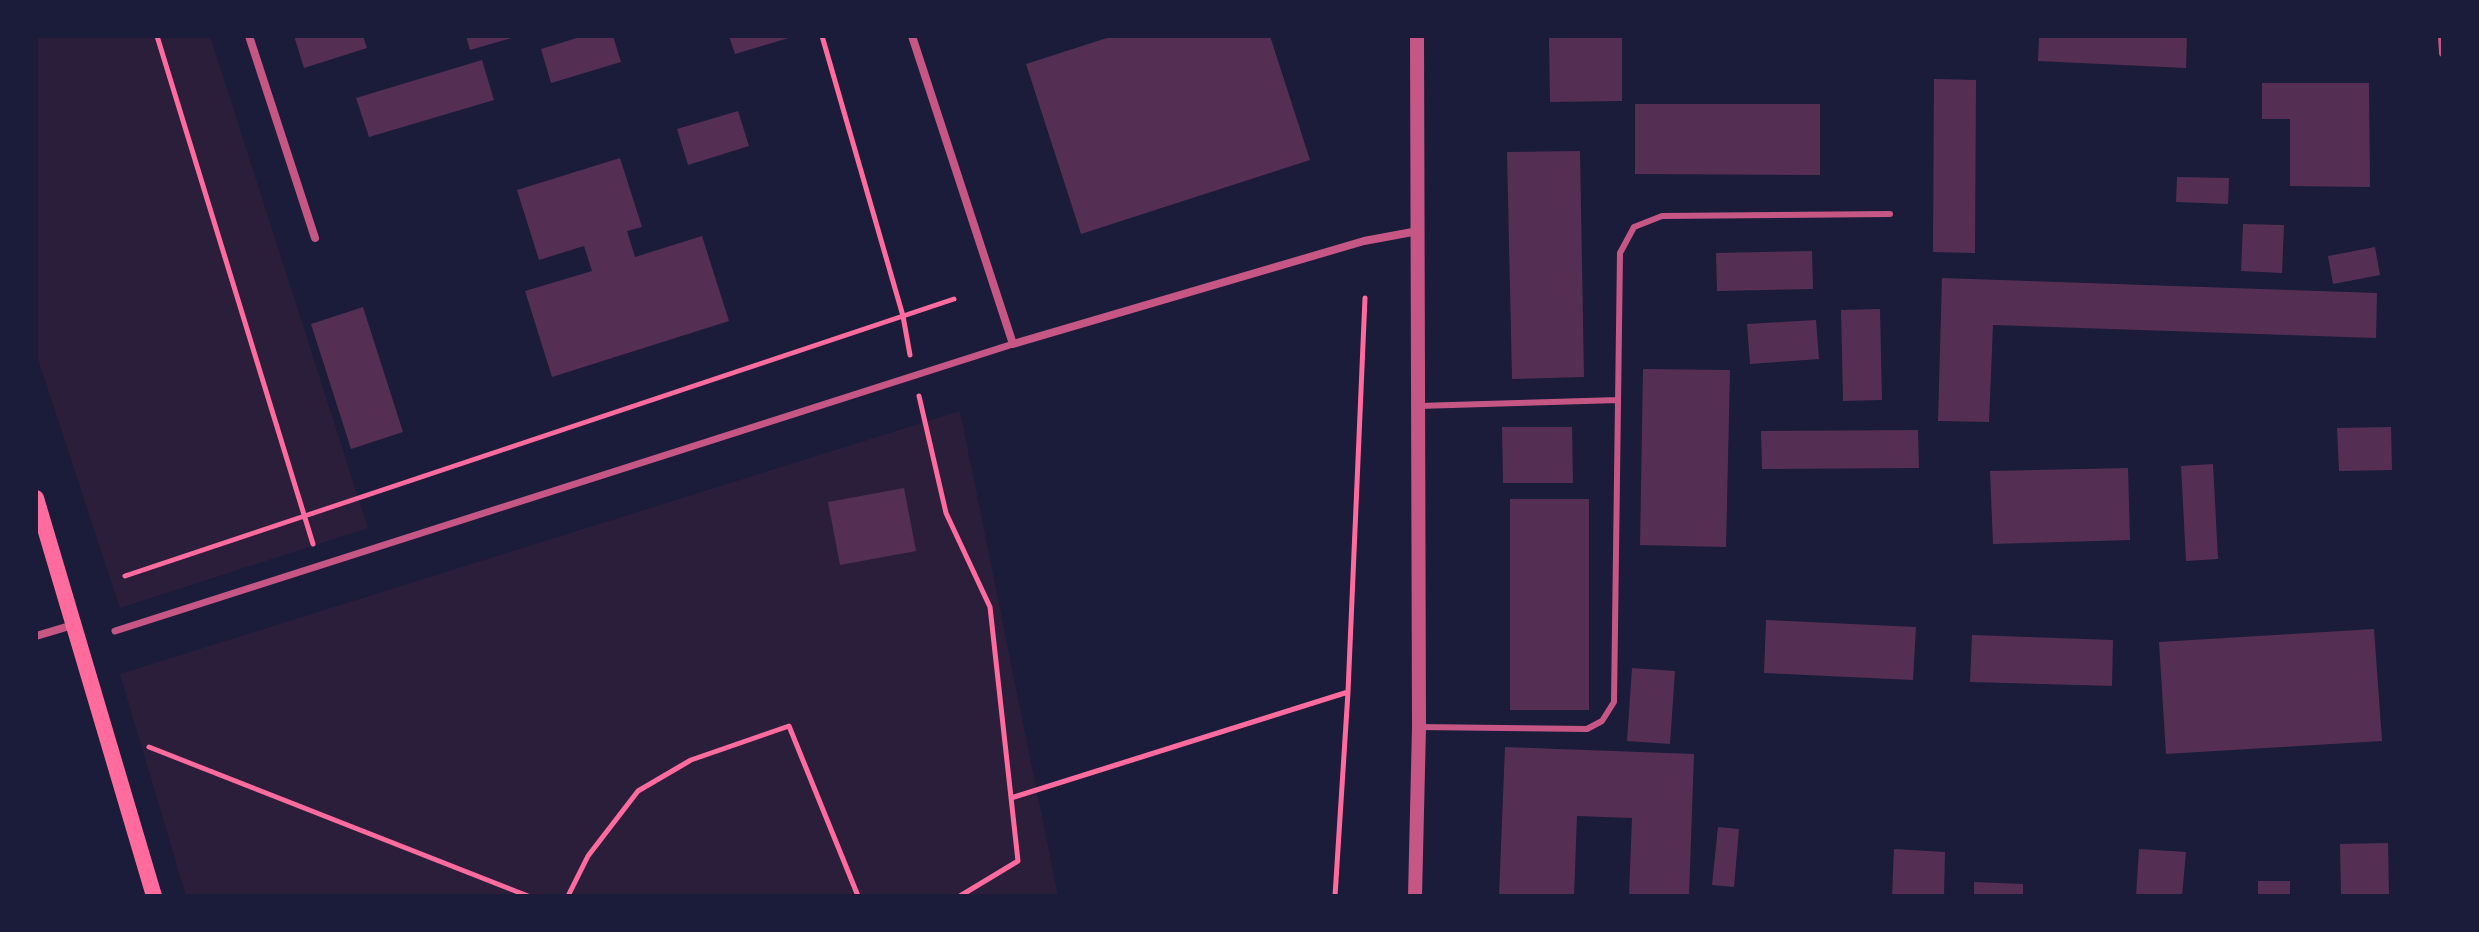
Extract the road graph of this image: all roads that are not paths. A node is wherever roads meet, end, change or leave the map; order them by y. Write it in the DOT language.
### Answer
graph roads {
  1 [pos="249,36"];
  2 [pos="914,36"];
  3 [pos="1417,36"];
  4 [pos="2442,36"];
  5 [pos="2443,53"];
  6 [pos="1890,214"];
  7 [pos="1418,231"];
  8 [pos="315,238"];
  9 [pos="1013,344"];
  10 [pos="1618,400"];
  11 [pos="1418,406"];
  12 [pos="36,498"];
  13 [pos="74,625"];
  14 [pos="115,631"];
  15 [pos="36,636"];
  16 [pos="1419,727"];
  17 [pos="154,896"];
  18 [pos="1415,896"];
  1 -- 8 [label="street"];
  2 -- 9 [label="street"];
  3 -- 7 [label="street"];
  4 -- 5 [label="street"];
  6 -- 10 [label="lane"];
  7 -- 9 [label="street"];
  7 -- 11 [label="street"];
  9 -- 14 [label="street"];
  10 -- 11 [label="lane"];
  10 -- 16 [label="lane"];
  11 -- 16 [label="street"];
  12 -- 13 [label="main road"];
  13 -- 15 [label="street"];
  13 -- 17 [label="main road"];
  16 -- 18 [label="street"];
}
